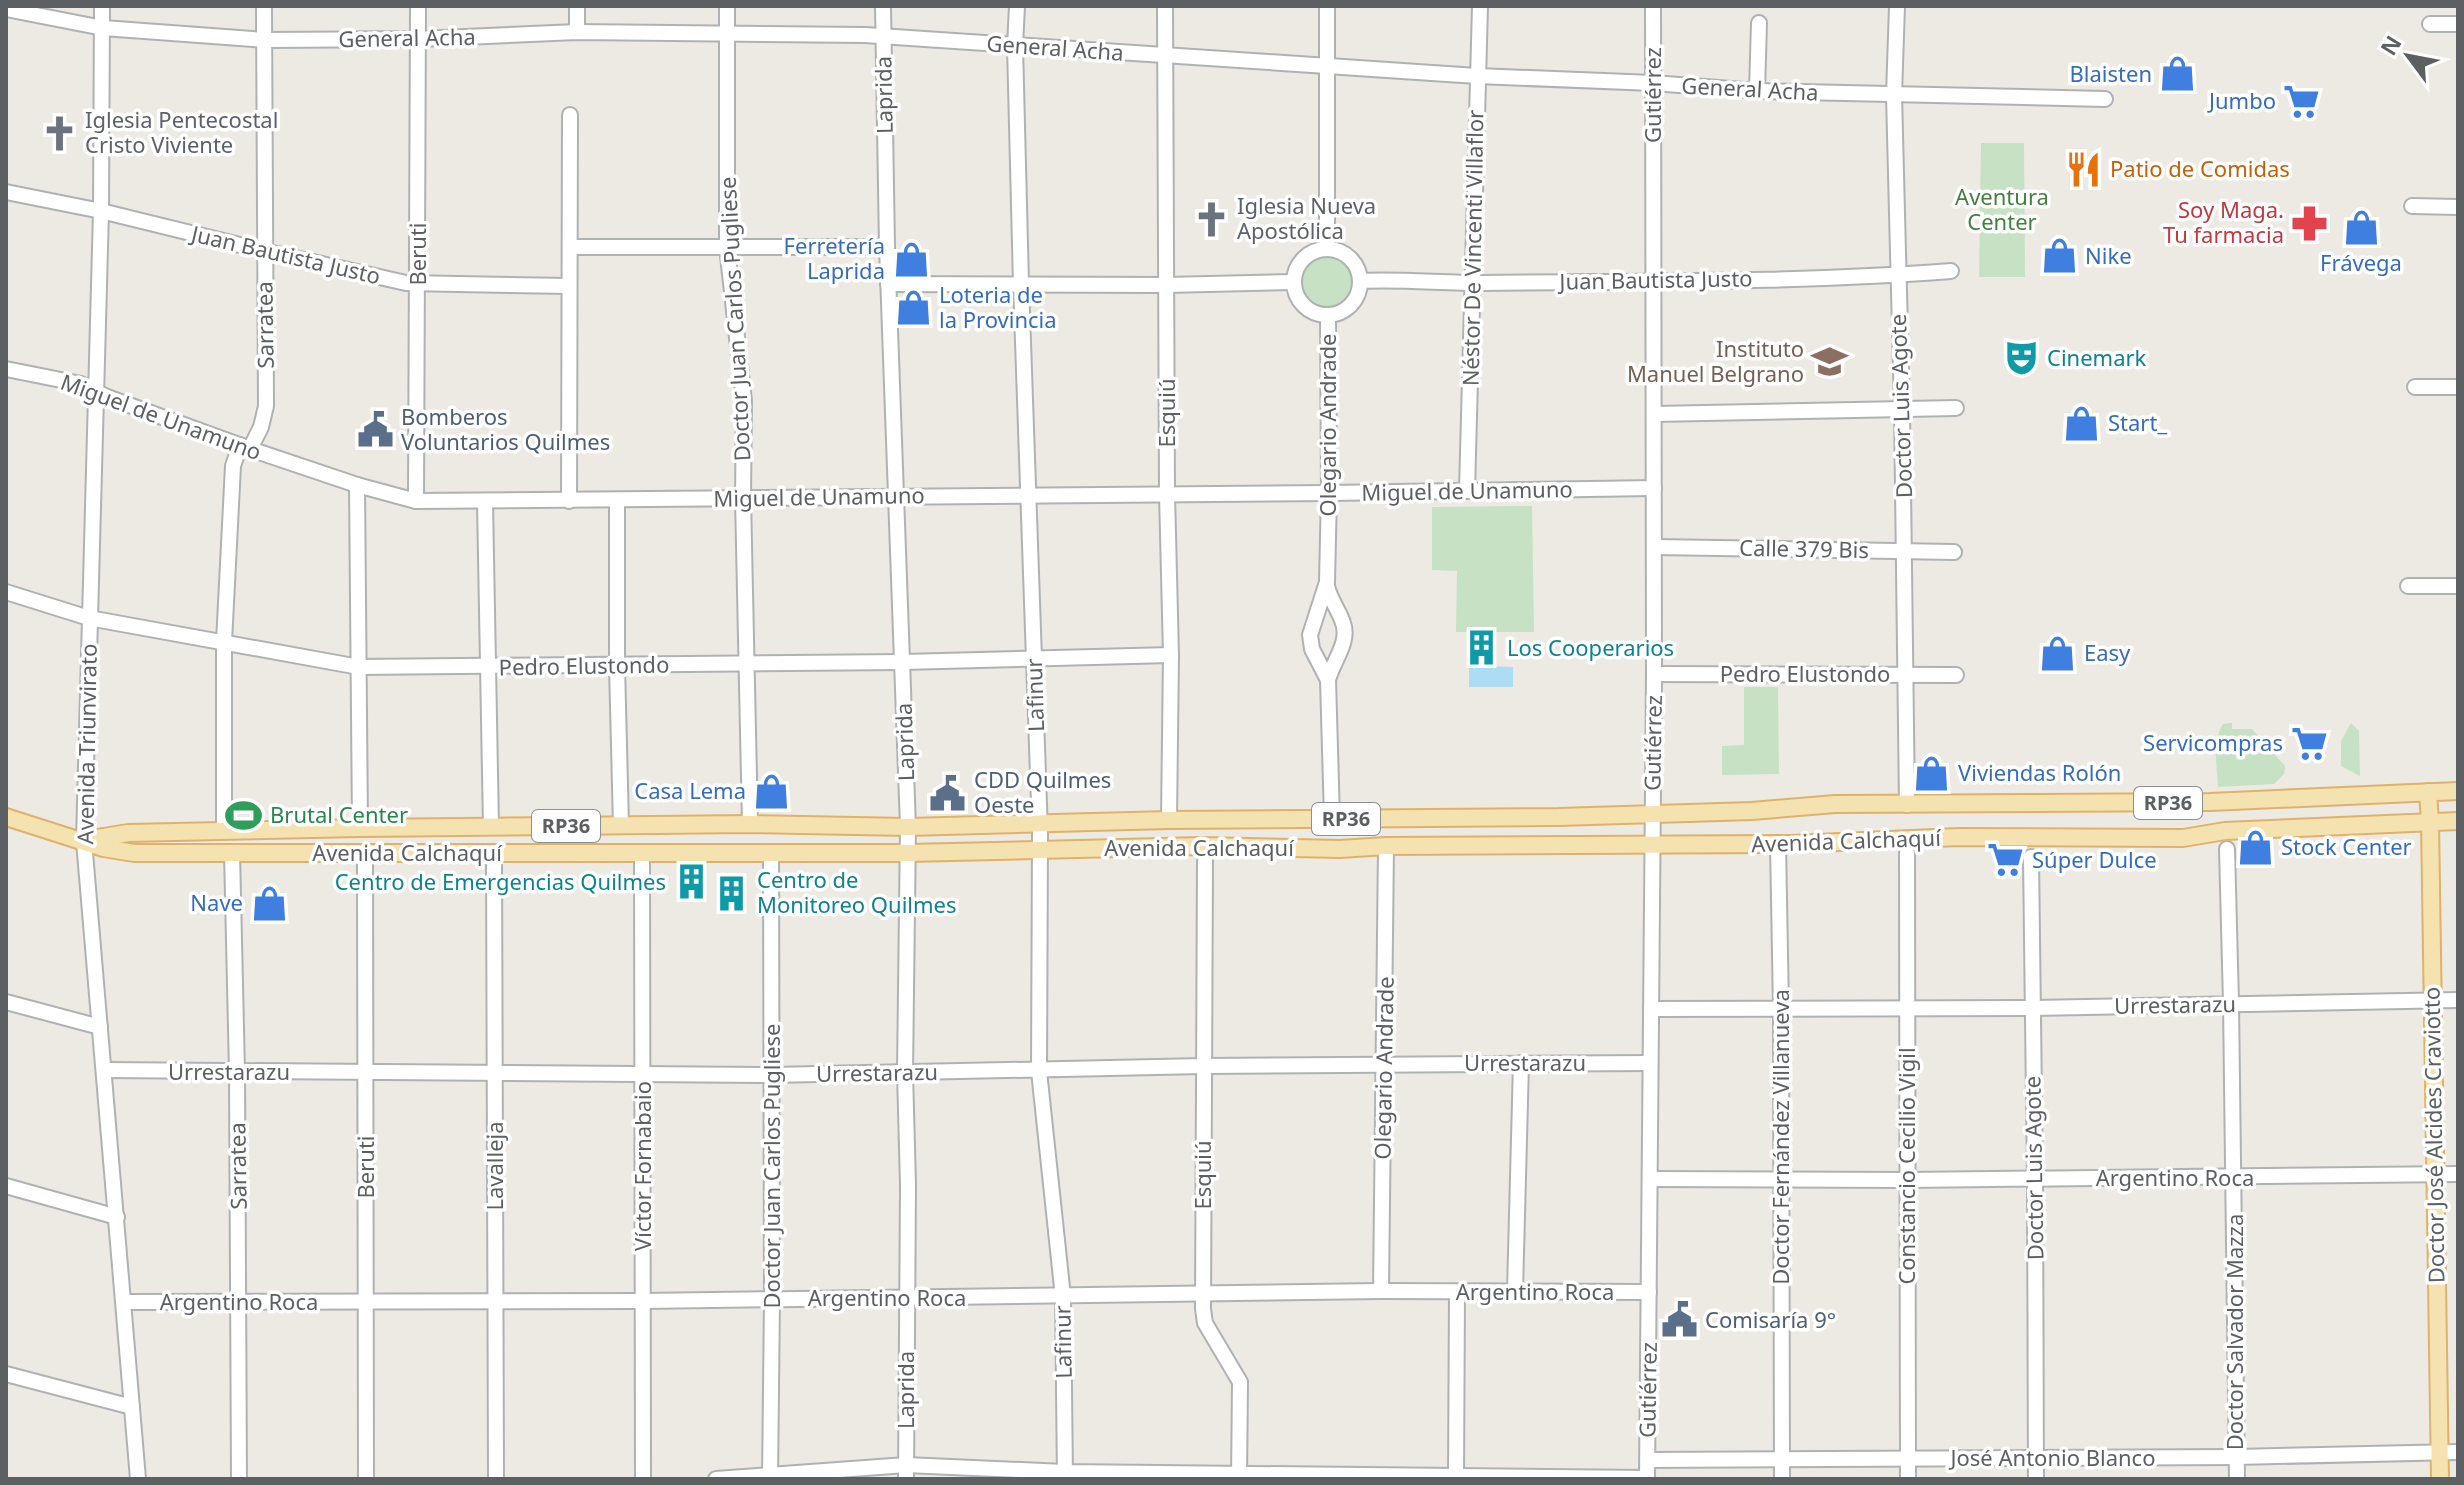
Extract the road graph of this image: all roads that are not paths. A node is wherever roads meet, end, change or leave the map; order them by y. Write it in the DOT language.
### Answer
graph roads {
  1 [pos="102,6"];
  2 [pos="264,6"];
  3 [pos="418,6"];
  4 [pos="577,6"];
  5 [pos="727,6"];
  6 [pos="883,6"];
  7 [pos="1017,6"];
  8 [pos="1165,6"];
  9 [pos="1327,6"];
  10 [pos="1480,6"];
  11 [pos="1653,6"];
  12 [pos="1897,6"];
  13 [pos="6,9"];
  14 [pos="1759,23"];
  15 [pos="2430,24"];
  16 [pos="2458,24"];
  17 [pos="103,28"];
  18 [pos="577,32"];
  19 [pos="726,32"];
  20 [pos="882,36"];
  21 [pos="419,39"];
  22 [pos="265,40"];
  23 [pos="1015,46"];
  24 [pos="1164,55"];
  25 [pos="1327,66"];
  26 [pos="1477,76"];
  27 [pos="1653,83"];
  28 [pos="1757,91"];
  29 [pos="1894,95"];
  30 [pos="2105,99"];
  31 [pos="570,115"];
  32 [pos="6,192"];
  33 [pos="2412,206"];
  34 [pos="2458,207"];
  35 [pos="101,211"];
  36 [pos="570,247"];
  37 [pos="727,247"];
  38 [pos="887,247"];
  39 [pos="1327,249"];
  40 [pos="264,251"];
  41 [pos="1951,271"];
  42 [pos="1898,275"];
  43 [pos="1360,281"];
  44 [pos="1653,281"];
  45 [pos="1294,282"];
  46 [pos="1472,283"];
  47 [pos="417,284"];
  48 [pos="888,284"];
  49 [pos="1021,284"];
  50 [pos="1166,285"];
  51 [pos="569,286"];
  52 [pos="1328,315"];
  53 [pos="6,369"];
  54 [pos="2415,387"];
  55 [pos="2458,387"];
  56 [pos="95,391"];
  57 [pos="1956,408"];
  58 [pos="1902,409"];
  59 [pos="1654,414"];
  60 [pos="245,447"];
  61 [pos="357,485"];
  62 [pos="1654,488"];
  63 [pos="1467,491"];
  64 [pos="1329,493"];
  65 [pos="1167,494"];
  66 [pos="1030,495"];
  67 [pos="897,496"];
  68 [pos="743,498"];
  69 [pos="617,500"];
  70 [pos="416,501"];
  71 [pos="569,501"];
  72 [pos="485,502"];
  73 [pos="1655,547"];
  74 [pos="1905,550"];
  75 [pos="1954,552"];
  76 [pos="1327,582"];
  77 [pos="2408,586"];
  78 [pos="2458,586"];
  79 [pos="6,592"];
  80 [pos="89,618"];
  81 [pos="224,642"];
  82 [pos="1171,655"];
  83 [pos="1034,659"];
  84 [pos="903,662"];
  85 [pos="747,663"];
  86 [pos="617,666"];
  87 [pos="359,667"];
  88 [pos="488,667"];
  89 [pos="1654,674"];
  90 [pos="1906,674"];
  91 [pos="1956,675"];
  92 [pos="1328,680"];
  93 [pos="2458,791"];
  94 [pos="2428,792"];
  95 [pos="2365,795"];
  96 [pos="1907,805"];
  97 [pos="1652,814"];
  98 [pos="6,817"];
  99 [pos="1332,818"];
  100 [pos="1169,820"];
  101 [pos="2430,821"];
  102 [pos="2458,821"];
  103 [pos="1040,822"];
  104 [pos="750,824"];
  105 [pos="2367,824"];
  106 [pos="621,825"];
  107 [pos="491,827"];
  108 [pos="908,827"];
  109 [pos="360,828"];
  110 [pos="224,831"];
  111 [pos="84,841"];
  112 [pos="1653,844"];
  113 [pos="1778,844"];
  114 [pos="1386,846"];
  115 [pos="1040,849"];
  116 [pos="2227,849"];
  117 [pos="232,852"];
  118 [pos="494,852"];
  119 [pos="642,853"];
  120 [pos="771,853"];
  121 [pos="908,853"];
  122 [pos="1907,853"];
  123 [pos="365,854"];
  124 [pos="2031,857"];
  125 [pos="1205,861"];
  126 [pos="2433,1000"];
  127 [pos="2458,1000"];
  128 [pos="6,1002"];
  129 [pos="2231,1003"];
  130 [pos="1907,1008"];
  131 [pos="2032,1008"];
  132 [pos="1651,1009"];
  133 [pos="1781,1009"];
  134 [pos="100,1027"];
  135 [pos="1521,1063"];
  136 [pos="1650,1063"];
  137 [pos="1384,1065"];
  138 [pos="1203,1066"];
  139 [pos="104,1070"];
  140 [pos="1039,1071"];
  141 [pos="237,1072"];
  142 [pos="366,1072"];
  143 [pos="496,1073"];
  144 [pos="905,1073"];
  145 [pos="644,1074"];
  146 [pos="771,1075"];
  147 [pos="2434,1174"];
  148 [pos="2458,1174"];
  149 [pos="2234,1178"];
  150 [pos="1651,1179"];
  151 [pos="2035,1179"];
  152 [pos="1781,1180"];
  153 [pos="1907,1180"];
  154 [pos="6,1186"];
  155 [pos="117,1217"];
  156 [pos="1381,1291"];
  157 [pos="1515,1291"];
  158 [pos="1457,1292"];
  159 [pos="1649,1292"];
  160 [pos="1203,1294"];
  161 [pos="1063,1297"];
  162 [pos="907,1298"];
  163 [pos="772,1299"];
  164 [pos="240,1300"];
  165 [pos="643,1301"];
  166 [pos="124,1302"];
  167 [pos="495,1302"];
  168 [pos="366,1303"];
  169 [pos="6,1374"];
  170 [pos="132,1407"];
  171 [pos="2458,1452"];
  172 [pos="2440,1453"];
  173 [pos="2236,1457"];
  174 [pos="2035,1458"];
  175 [pos="1782,1459"];
  176 [pos="1908,1459"];
  177 [pos="1648,1460"];
  178 [pos="906,1472"];
  179 [pos="1065,1475"];
  180 [pos="1239,1476"];
  181 [pos="770,1477"];
  182 [pos="1456,1477"];
  183 [pos="1647,1478"];
  184 [pos="138,1479"];
  185 [pos="239,1479"];
  186 [pos="366,1479"];
  187 [pos="496,1479"];
  188 [pos="643,1479"];
  189 [pos="716,1479"];
  190 [pos="1782,1479"];
  191 [pos="1908,1479"];
  192 [pos="2036,1479"];
  193 [pos="2237,1479"];
  194 [pos="2440,1479"];
  1 -- 17 [label="street, Avenida Triunvirato"];
  2 -- 22 [label="street, Sarratea"];
  3 -- 21 [label="street, Beruti"];
  4 -- 18 [label="street"];
  5 -- 19 [label="street, Doctor Juan Carlos Pugliese"];
  6 -- 20 [label="street, Laprida"];
  7 -- 23 [label="street, Lafinur"];
  8 -- 24 [label="street, Esquiú"];
  9 -- 25 [label="street"];
  10 -- 26 [label="street, Néstor De Vincenti Villaflor"];
  11 -- 27 [label="street, Gutiérrez"];
  12 -- 29 [label="street, Doctor Luis Agote"];
  13 -- 17 [label="street, General Acha"];
  14 -- 28 [label="street"];
  15 -- 16 [label="street"];
  17 -- 22 [label="street, General Acha"];
  17 -- 35 [label="street, Avenida Triunvirato"];
  18 -- 19 [label="street, General Acha"];
  18 -- 21 [label="street, General Acha"];
  19 -- 20 [label="street, General Acha"];
  19 -- 37 [label="street, Doctor Juan Carlos Pugliese"];
  20 -- 23 [label="street, General Acha"];
  20 -- 38 [label="street, Laprida"];
  21 -- 22 [label="street, General Acha"];
  21 -- 47 [label="street, Beruti"];
  22 -- 40 [label="street, Sarratea"];
  23 -- 24 [label="street, General Acha"];
  23 -- 49 [label="street, Lafinur"];
  24 -- 25 [label="street, General Acha"];
  24 -- 50 [label="street, Esquiú"];
  25 -- 26 [label="street, General Acha"];
  25 -- 39 [label="street"];
  26 -- 27 [label="street, General Acha"];
  26 -- 46 [label="street, Néstor De Vincenti Villaflor"];
  27 -- 28 [label="street, General Acha"];
  27 -- 44 [label="street, Gutiérrez"];
  28 -- 29 [label="street, General Acha"];
  29 -- 30 [label="street, General Acha"];
  29 -- 42 [label="street, Doctor Luis Agote"];
  31 -- 36 [label="street"];
  32 -- 35 [label="street, Juan Bautista Justo"];
  33 -- 34 [label="street"];
  35 -- 40 [label="street, Juan Bautista Justo"];
  35 -- 56 [label="street, Avenida Triunvirato"];
  36 -- 37 [label="street"];
  36 -- 51 [label="street"];
  37 -- 38 [label="street"];
  37 -- 68 [label="street, Doctor Juan Carlos Pugliese"];
  38 -- 48 [label="street, Laprida"];
  39 -- 43 [label="street"];
  39 -- 45 [label="street"];
  40 -- 47 [label="street, Juan Bautista Justo"];
  40 -- 60 [label="street, Sarratea"];
  41 -- 42 [label="street, Juan Bautista Justo"];
  42 -- 44 [label="street, Juan Bautista Justo"];
  42 -- 58 [label="street, Doctor Luis Agote"];
  43 -- 46 [label="street, Juan Bautista Justo"];
  43 -- 52 [label="street"];
  44 -- 46 [label="street, Juan Bautista Justo"];
  44 -- 59 [label="street, Gutiérrez"];
  45 -- 50 [label="street"];
  45 -- 52 [label="street"];
  46 -- 63 [label="street, Néstor De Vincenti Villaflor"];
  47 -- 51 [label="street, Juan Bautista Justo"];
  47 -- 70 [label="street, Beruti"];
  48 -- 49 [label="street"];
  48 -- 67 [label="street, Laprida"];
  49 -- 50 [label="street"];
  49 -- 66 [label="street, Lafinur"];
  50 -- 65 [label="street, Esquiú"];
  51 -- 71 [label="street"];
  52 -- 64 [label="street, Olegario Andrade"];
  53 -- 56 [label="street, Miguel de Unamuno"];
  54 -- 55 [label="street"];
  56 -- 60 [label="street, Miguel de Unamuno"];
  56 -- 80 [label="street, Avenida Triunvirato"];
  57 -- 58 [label="street"];
  58 -- 59 [label="street"];
  58 -- 74 [label="street, Doctor Luis Agote"];
  59 -- 62 [label="street, Gutiérrez"];
  60 -- 61 [label="street, Miguel de Unamuno"];
  60 -- 81 [label="street, Sarratea"];
  61 -- 70 [label="street, Miguel de Unamuno"];
  61 -- 87 [label="street"];
  62 -- 63 [label="street, Miguel de Unamuno"];
  62 -- 73 [label="street, Gutiérrez"];
  63 -- 64 [label="street, Miguel de Unamuno"];
  64 -- 65 [label="street, Miguel de Unamuno"];
  64 -- 76 [label="street, Olegario Andrade"];
  65 -- 66 [label="street, Miguel de Unamuno"];
  65 -- 82 [label="street, Esquiú"];
  66 -- 67 [label="street, Miguel de Unamuno"];
  66 -- 83 [label="street, Lafinur"];
  67 -- 68 [label="street, Miguel de Unamuno"];
  67 -- 84 [label="street, Laprida"];
  68 -- 69 [label="street, Miguel de Unamuno"];
  68 -- 85 [label="street, Doctor Juan Carlos Pugliese"];
  69 -- 71 [label="street, Miguel de Unamuno"];
  69 -- 86 [label="street"];
  70 -- 72 [label="street, Miguel de Unamuno"];
  71 -- 72 [label="street, Miguel de Unamuno"];
  72 -- 88 [label="street"];
  73 -- 74 [label="street, Calle 379 Bis"];
  73 -- 89 [label="street, Gutiérrez"];
  74 -- 75 [label="street, Calle 379 Bis"];
  74 -- 90 [label="street, Doctor Luis Agote"];
  76 -- 92 [label="street, Olegario Andrade"];
  76 -- 92 [label="street, Olegario Andrade"];
  77 -- 78 [label="street"];
  79 -- 80 [label="street, Pedro Elustondo"];
  80 -- 81 [label="street, Pedro Elustondo"];
  80 -- 111 [label="street, Avenida Triunvirato"];
  81 -- 87 [label="street, Pedro Elustondo"];
  81 -- 110 [label="street, Sarratea"];
  82 -- 83 [label="street, Pedro Elustondo"];
  82 -- 100 [label="street, Esquiú"];
  83 -- 84 [label="street, Pedro Elustondo"];
  83 -- 103 [label="street, Lafinur"];
  84 -- 85 [label="street, Pedro Elustondo"];
  84 -- 108 [label="street, Laprida"];
  85 -- 86 [label="street, Pedro Elustondo"];
  85 -- 104 [label="street, Doctor Juan Carlos Pugliese"];
  86 -- 88 [label="street, Pedro Elustondo"];
  86 -- 106 [label="street"];
  87 -- 88 [label="street, Pedro Elustondo"];
  87 -- 109 [label="street"];
  88 -- 107 [label="street"];
  89 -- 90 [label="street, Pedro Elustondo"];
  89 -- 97 [label="street, Gutiérrez"];
  90 -- 91 [label="street, Pedro Elustondo"];
  90 -- 96 [label="street, Doctor Luis Agote"];
  92 -- 99 [label="street, Olegario Andrade"];
  93 -- 94 [label="main road, Avenida Calchaquí / RP36"];
  94 -- 95 [label="main road, Avenida Calchaquí / RP36"];
  94 -- 101 [label="main road, Doctor José Alcides Craviotto"];
  95 -- 96 [label="main road, Avenida Calchaquí / RP36"];
  95 -- 105 [label="main road"];
  96 -- 97 [label="main road, Avenida Calchaquí / RP36"];
  97 -- 99 [label="main road, Avenida Calchaquí / RP36"];
  97 -- 112 [label="street, Gutiérrez"];
  98 -- 111 [label="main road, Avenida Calchaquí / RP36"];
  99 -- 100 [label="main road, Avenida Calchaquí / RP36"];
  100 -- 103 [label="main road, Avenida Calchaquí / RP36"];
  101 -- 102 [label="main road"];
  101 -- 105 [label="main road"];
  101 -- 126 [label="main road, Doctor José Alcides Craviotto"];
  103 -- 108 [label="main road, Avenida Calchaquí / RP36"];
  103 -- 115 [label="street, Lafinur"];
  104 -- 106 [label="main road, Avenida Calchaquí / RP36"];
  104 -- 108 [label="main road, Avenida Calchaquí / RP36"];
  105 -- 113 [label="main road, Avenida Calchaquí / RP36"];
  106 -- 107 [label="main road, Avenida Calchaquí / RP36"];
  107 -- 109 [label="main road, Avenida Calchaquí / RP36"];
  108 -- 121 [label="street, Laprida"];
  109 -- 110 [label="main road, Avenida Calchaquí / RP36"];
  110 -- 111 [label="main road, Avenida Calchaquí / RP36"];
  111 -- 117 [label="main road, Avenida Calchaquí / RP36"];
  111 -- 134 [label="street, Avenida Triunvirato"];
  112 -- 113 [label="main road, Avenida Calchaquí / RP36"];
  112 -- 114 [label="main road, Avenida Calchaquí / RP36"];
  112 -- 132 [label="street, Gutiérrez"];
  113 -- 133 [label="street, Doctor Fernández Villanueva"];
  114 -- 115 [label="main road, Avenida Calchaquí / RP36"];
  114 -- 137 [label="street, Olegario Andrade"];
  115 -- 121 [label="main road, Avenida Calchaquí / RP36"];
  115 -- 140 [label="street, Lafinur"];
  116 -- 129 [label="street, Doctor Salvador Mazza"];
  117 -- 123 [label="main road, Avenida Calchaquí / RP36"];
  117 -- 141 [label="street, Sarratea"];
  118 -- 119 [label="main road, Avenida Calchaquí / RP36"];
  118 -- 123 [label="main road, Avenida Calchaquí / RP36"];
  118 -- 143 [label="street, Lavalleja"];
  119 -- 120 [label="main road, Avenida Calchaquí / RP36"];
  119 -- 145 [label="street, Víctor Fornabaio"];
  120 -- 121 [label="main road, Avenida Calchaquí / RP36"];
  120 -- 146 [label="street, Doctor Juan Carlos Pugliese"];
  121 -- 144 [label="street, Laprida"];
  122 -- 130 [label="street, Constancio Cecilio Vigil"];
  123 -- 142 [label="street, Beruti"];
  124 -- 131 [label="street, Doctor Luis Agote"];
  125 -- 138 [label="street, Esquiú"];
  126 -- 127 [label="street, Urrestarazu"];
  126 -- 129 [label="street, Urrestarazu"];
  126 -- 147 [label="main road, Doctor José Alcides Craviotto"];
  128 -- 134 [label="street"];
  129 -- 131 [label="street, Urrestarazu"];
  129 -- 149 [label="street, Doctor Salvador Mazza"];
  130 -- 131 [label="street, Urrestarazu"];
  130 -- 133 [label="street, Urrestarazu"];
  130 -- 153 [label="street, Constancio Cecilio Vigil"];
  131 -- 151 [label="street, Doctor Luis Agote"];
  132 -- 133 [label="street, Urrestarazu"];
  132 -- 136 [label="street, Gutiérrez"];
  133 -- 152 [label="street, Doctor Fernández Villanueva"];
  134 -- 139 [label="street, Avenida Triunvirato"];
  135 -- 136 [label="street, Urrestarazu"];
  135 -- 137 [label="street, Urrestarazu"];
  135 -- 157 [label="street"];
  136 -- 150 [label="street, Gutiérrez"];
  137 -- 138 [label="street, Urrestarazu"];
  137 -- 156 [label="street, Olegario Andrade"];
  138 -- 140 [label="street, Urrestarazu"];
  138 -- 160 [label="street, Esquiú"];
  139 -- 141 [label="street, Urrestarazu"];
  139 -- 155 [label="street, Avenida Triunvirato"];
  140 -- 144 [label="street, Urrestarazu"];
  140 -- 161 [label="street, Lafinur"];
  141 -- 142 [label="street, Urrestarazu"];
  141 -- 164 [label="street, Sarratea"];
  142 -- 143 [label="street, Urrestarazu"];
  142 -- 168 [label="street, Beruti"];
  143 -- 145 [label="street, Urrestarazu"];
  143 -- 167 [label="street, Lavalleja"];
  144 -- 146 [label="street, Urrestarazu"];
  144 -- 162 [label="street, Laprida"];
  145 -- 146 [label="street, Urrestarazu"];
  145 -- 165 [label="street, Víctor Fornabaio"];
  146 -- 163 [label="street, Doctor Juan Carlos Pugliese"];
  147 -- 148 [label="street, Argentino Roca"];
  147 -- 149 [label="street, Argentino Roca"];
  147 -- 172 [label="main road, Doctor José Alcides Craviotto"];
  149 -- 151 [label="street, Argentino Roca"];
  149 -- 173 [label="street, Doctor Salvador Mazza"];
  150 -- 152 [label="street, Argentino Roca"];
  150 -- 159 [label="street, Gutiérrez"];
  151 -- 153 [label="street, Argentino Roca"];
  151 -- 174 [label="street, Doctor Luis Agote"];
  152 -- 153 [label="street, Argentino Roca"];
  152 -- 175 [label="street, Doctor Fernández Villanueva"];
  153 -- 176 [label="street, Constancio Cecilio Vigil"];
  154 -- 155 [label="street"];
  155 -- 166 [label="street, Avenida Triunvirato"];
  156 -- 158 [label="street, Argentino Roca"];
  156 -- 160 [label="street, Argentino Roca"];
  157 -- 158 [label="street, Argentino Roca"];
  157 -- 159 [label="street, Argentino Roca"];
  158 -- 182 [label="street"];
  159 -- 177 [label="street, Gutiérrez"];
  160 -- 161 [label="street, Argentino Roca"];
  160 -- 180 [label="street, Esquiú"];
  161 -- 162 [label="street, Argentino Roca"];
  161 -- 179 [label="street, Lafinur"];
  162 -- 163 [label="street, Argentino Roca"];
  162 -- 178 [label="street, Laprida"];
  163 -- 165 [label="street, Argentino Roca"];
  163 -- 181 [label="street, Doctor Juan Carlos Pugliese"];
  164 -- 166 [label="street, Argentino Roca"];
  164 -- 168 [label="street, Argentino Roca"];
  164 -- 185 [label="street, Sarratea"];
  165 -- 167 [label="street, Argentino Roca"];
  165 -- 188 [label="street, Víctor Fornabaio"];
  166 -- 170 [label="street, Avenida Triunvirato"];
  167 -- 168 [label="street, Argentino Roca"];
  167 -- 187 [label="street, Lavalleja"];
  168 -- 186 [label="street, Beruti"];
  169 -- 170 [label="street"];
  170 -- 184 [label="street, Avenida Triunvirato"];
  171 -- 172 [label="street, José Antonio Blanco"];
  172 -- 173 [label="street, José Antonio Blanco"];
  172 -- 194 [label="main road, Doctor José Alcides Craviotto"];
  173 -- 174 [label="street, José Antonio Blanco"];
  173 -- 193 [label="street, Doctor Salvador Mazza"];
  174 -- 176 [label="street, José Antonio Blanco"];
  174 -- 192 [label="street, Doctor Luis Agote"];
  175 -- 176 [label="street, José Antonio Blanco"];
  175 -- 177 [label="street, José Antonio Blanco"];
  175 -- 190 [label="street, Doctor Fernández Villanueva"];
  176 -- 191 [label="street, Constancio Cecilio Vigil"];
  177 -- 183 [label="street, Gutiérrez"];
  178 -- 179 [label="street"];
  178 -- 181 [label="street"];
  179 -- 180 [label="street"];
  180 -- 182 [label="street"];
  181 -- 189 [label="street"];
  182 -- 183 [label="street"];
}
